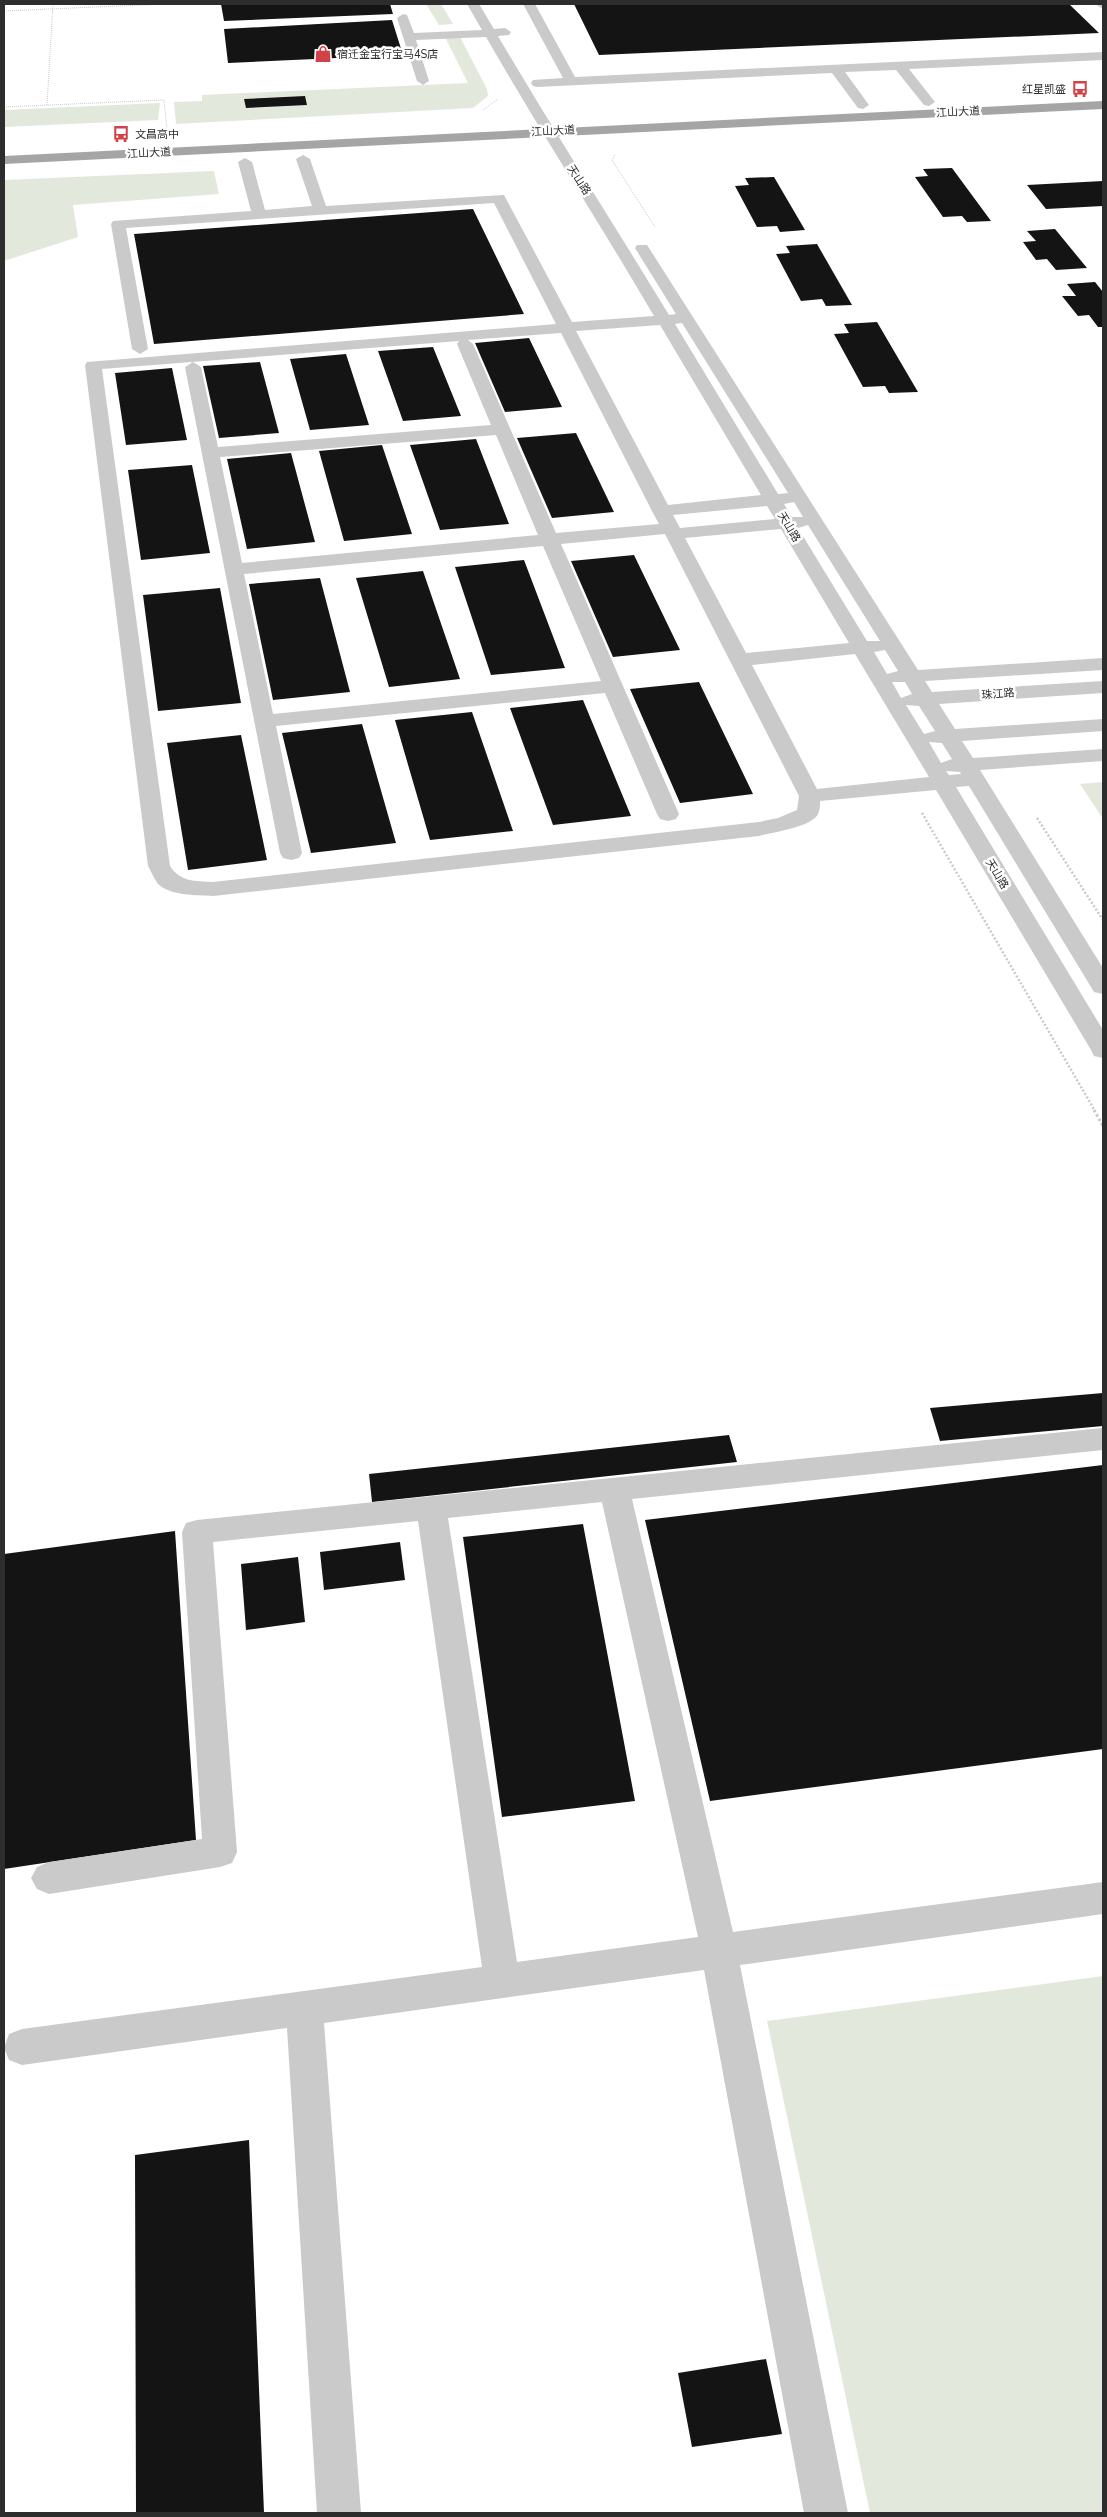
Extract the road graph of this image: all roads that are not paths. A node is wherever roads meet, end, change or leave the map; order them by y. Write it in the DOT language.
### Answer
graph roads {
  1 [pos="473,4"];
  2 [pos="490,4"];
  3 [pos="529,4"];
  4 [pos="404,20"];
  5 [pos="496,29"];
  6 [pos="1103,56"];
  7 [pos="900,66"];
  8 [pos="836,69"];
  9 [pos="423,81"];
  10 [pos="571,81"];
  11 [pos="537,83"];
  12 [pos="1103,94"];
  13 [pos="929,102"];
  14 [pos="863,105"];
  15 [pos="1103,105"];
  16 [pos="552,125"];
  17 [pos="4,148"];
  18 [pos="303,159"];
  19 [pos="4,160"];
  20 [pos="245,162"];
  21 [pos="320,210"];
  22 [pos="259,214"];
  23 [pos="682,311"];
  24 [pos="660,313"];
  25 [pos="563,322"];
  26 [pos="464,344"];
  27 [pos="140,349"];
  28 [pos="193,367"];
  29 [pos="501,429"];
  30 [pos="210,453"];
  31 [pos="800,497"];
  32 [pos="773,500"];
  33 [pos="662,511"];
  34 [pos="815,521"];
  35 [pos="787,524"];
  36 [pos="672,531"];
  37 [pos="549,540"];
  38 [pos="234,569"];
  39 [pos="892,644"];
  40 [pos="862,647"];
  41 [pos="739,660"];
  42 [pos="1103,664"];
  43 [pos="912,676"];
  44 [pos="880,678"];
  45 [pos="613,686"];
  46 [pos="1096,687"];
  47 [pos="926,699"];
  48 [pos="893,701"];
  49 [pos="1103,713"];
  50 [pos="264,721"];
  51 [pos="1103,725"];
  52 [pos="949,736"];
  53 [pos="916,738"];
  54 [pos="1103,755"];
  55 [pos="971,772"];
  56 [pos="938,775"];
  57 [pos="810,796"];
  58 [pos="668,814"];
  59 [pos="291,853"];
  60 [pos="1103,987"];
  61 [pos="1103,1050"];
  62 [pos="1103,1439"];
  63 [pos="614,1489"];
  64 [pos="431,1508"];
  65 [pos="49,1878"];
  66 [pos="1103,1898"];
  67 [pos="719,1951"];
  68 [pos="502,1982"];
  69 [pos="304,2008"];
  70 [pos="22,2047"];
  71 [pos="339,2513"];
  72 [pos="826,2513"];
  1 -- 5 [label="street, 天山路"];
  2 -- 5 [label="street, 天山路"];
  3 -- 10 [label="street"];
  4 -- 5 [label="street"];
  4 -- 9 [label="street"];
  5 -- 11 [label="street, 天山路"];
  5 -- 16 [label="street, 天山路"];
  6 -- 7 [label="street"];
  7 -- 8 [label="street"];
  7 -- 13 [label="street"];
  8 -- 10 [label="street"];
  8 -- 14 [label="street"];
  10 -- 11 [label="street"];
  11 -- 16 [label="street, 天山路"];
  12 -- 13 [label="main road, 江山大道"];
  13 -- 14 [label="main road, 江山大道"];
  14 -- 16 [label="main road, 江山大道"];
  15 -- 16 [label="main road, 江山大道"];
  16 -- 17 [label="main road, 江山大道"];
  16 -- 19 [label="main road, 江山大道"];
  16 -- 23 [label="street, 天山路"];
  16 -- 24 [label="street, 天山路"];
  18 -- 21 [label="street"];
  20 -- 22 [label="street"];
  21 -- 22 [label="street"];
  21 -- 25 [label="street"];
  22 -- 27 [label="street"];
  23 -- 24 [label="street"];
  23 -- 31 [label="street, 天山路"];
  24 -- 25 [label="street"];
  24 -- 32 [label="street, 天山路"];
  25 -- 33 [label="street"];
  25 -- 57 [label="street"];
  26 -- 29 [label="street"];
  28 -- 30 [label="street"];
  29 -- 30 [label="street"];
  29 -- 37 [label="street"];
  30 -- 38 [label="street"];
  31 -- 32 [label="street"];
  31 -- 34 [label="street, 天山路"];
  32 -- 33 [label="street"];
  32 -- 35 [label="street, 天山路"];
  33 -- 36 [label="street"];
  34 -- 35 [label="street"];
  34 -- 39 [label="street, 天山路"];
  35 -- 36 [label="street"];
  35 -- 40 [label="street, 天山路"];
  36 -- 37 [label="street"];
  36 -- 41 [label="street"];
  37 -- 38 [label="street"];
  37 -- 45 [label="street"];
  38 -- 50 [label="street"];
  39 -- 40 [label="street"];
  39 -- 43 [label="street, 天山路"];
  40 -- 41 [label="street"];
  40 -- 44 [label="street, 天山路"];
  41 -- 57 [label="street"];
  42 -- 43 [label="street"];
  43 -- 44 [label="street"];
  43 -- 47 [label="street, 天山路"];
  44 -- 48 [label="street, 天山路"];
  45 -- 50 [label="street"];
  45 -- 58 [label="street"];
  46 -- 47 [label="street, 珠江路"];
  46 -- 49 [label="street"];
  47 -- 48 [label="street, 珠江路"];
  47 -- 52 [label="street, 天山路"];
  48 -- 53 [label="street, 天山路"];
  50 -- 59 [label="street"];
  51 -- 52 [label="street"];
  52 -- 53 [label="street"];
  52 -- 55 [label="street, 天山路"];
  53 -- 56 [label="street, 天山路"];
  54 -- 55 [label="street"];
  55 -- 56 [label="street"];
  55 -- 60 [label="street, 天山路"];
  56 -- 57 [label="street"];
  56 -- 61 [label="street, 天山路"];
  62 -- 63 [label="street"];
  63 -- 64 [label="street"];
  63 -- 67 [label="street"];
  64 -- 65 [label="street"];
  64 -- 68 [label="street"];
  66 -- 67 [label="street"];
  67 -- 68 [label="street"];
  67 -- 72 [label="street"];
  68 -- 69 [label="street"];
  69 -- 70 [label="street"];
  69 -- 71 [label="street"];
}
